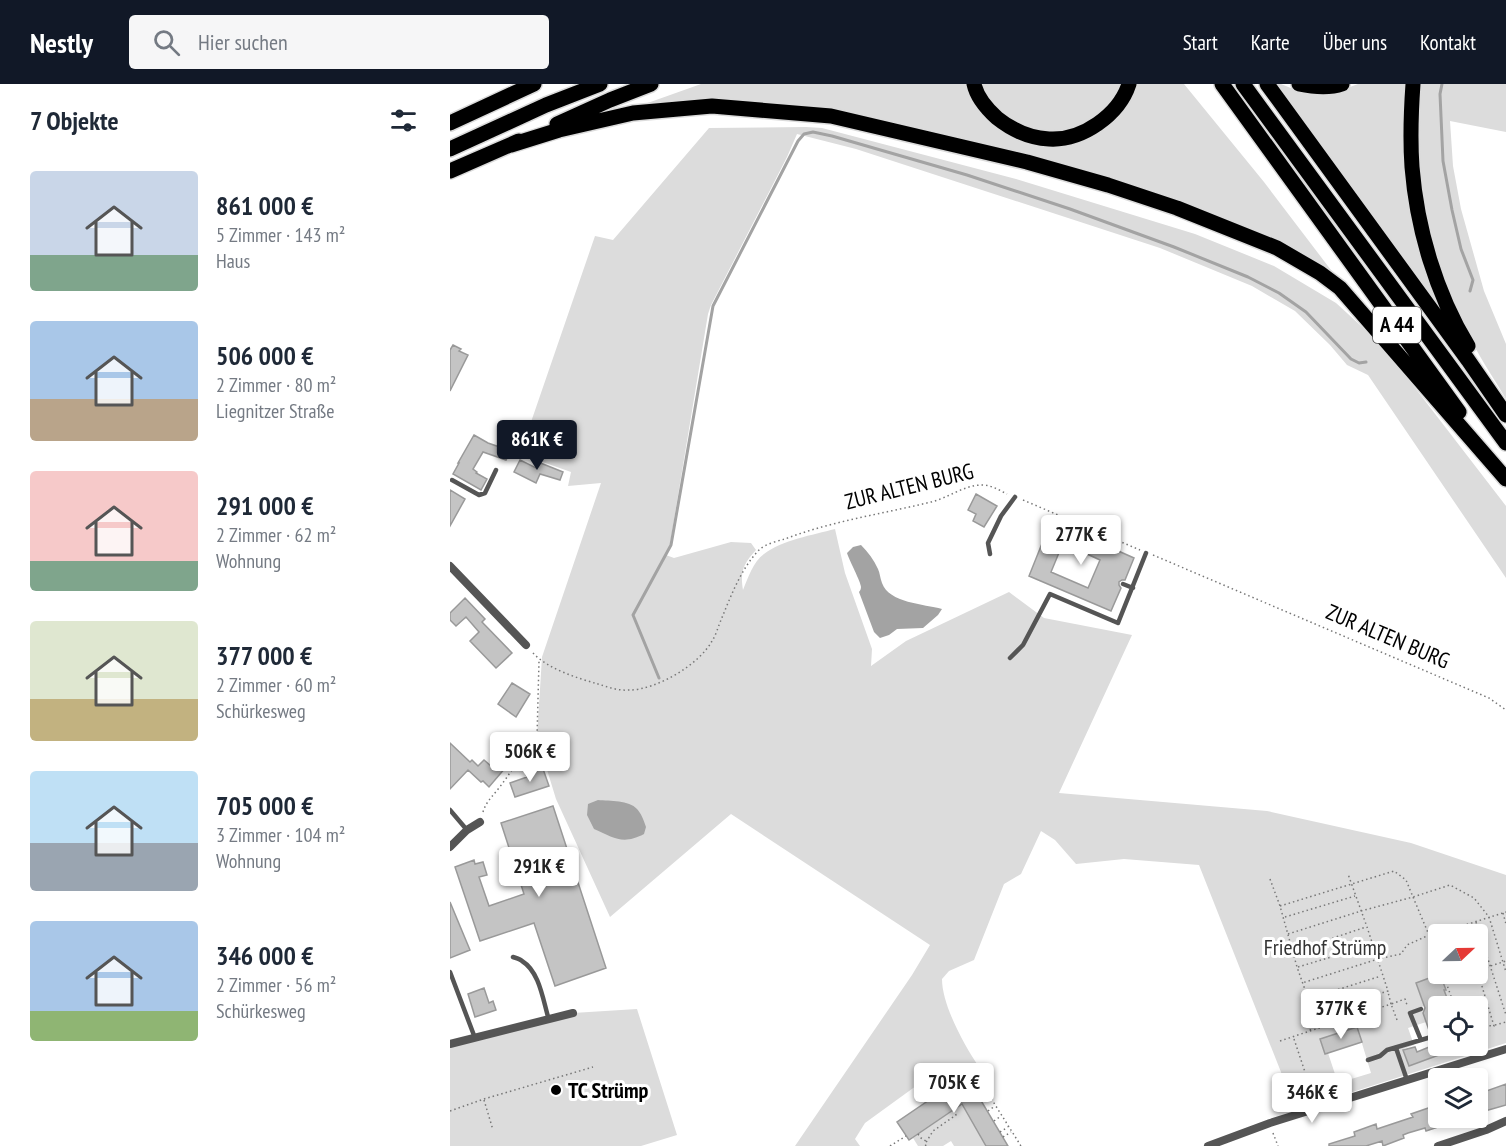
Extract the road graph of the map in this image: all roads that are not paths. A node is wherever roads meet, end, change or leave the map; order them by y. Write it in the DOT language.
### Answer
graph roads {
  1 [pos="534,84"];
  2 [pos="600,84"];
  3 [pos="651,84"];
  4 [pos="974,84"];
  5 [pos="1129,84"];
  6 [pos="1209,84"];
  7 [pos="1222,84"];
  8 [pos="1243,84"];
  9 [pos="1267,84"];
  10 [pos="1299,84"];
  11 [pos="1342,84"];
  12 [pos="1413,84"];
  13 [pos="450,123"];
  14 [pos="511,145"];
  15 [pos="450,149"];
  16 [pos="450,171"];
  17 [pos="1287,173"];
  18 [pos="1506,413"];
  19 [pos="1506,443"];
  20 [pos="496,470"];
  21 [pos="1506,478"];
  22 [pos="451,480"];
  23 [pos="1015,497"];
  24 [pos="1146,553"];
  25 [pos="990,554"];
  26 [pos="450,566"];
  27 [pos="1123,584"];
  28 [pos="1133,588"];
  29 [pos="526,645"];
  30 [pos="1010,658"];
  31 [pos="450,810"];
  32 [pos="480,822"];
  33 [pos="467,830"];
  34 [pos="450,847"];
  35 [pos="513,957"];
  36 [pos="450,972"];
  37 [pos="1421,1009"];
  38 [pos="573,1013"];
  39 [pos="549,1020"];
  40 [pos="476,1038"];
  41 [pos="1428,1038"];
  42 [pos="1421,1040"];
  43 [pos="450,1044"];
  44 [pos="1396,1048"];
  45 [pos="1506,1049"];
  46 [pos="1368,1060"];
  47 [pos="1407,1080"];
  48 [pos="1506,1121"];
  49 [pos="1443,1145"];
  50 [pos="1208,1146"];
  1 -- 13 [label="highway"];
  2 -- 15 [label="highway"];
  3 -- 14 [label="highway"];
  4 -- 5 [label="highway"];
  6 -- 17 [label="highway"];
  7 -- 17 [label="highway, A 44"];
  8 -- 19 [label="highway, A 44"];
  9 -- 18 [label="highway"];
  10 -- 11 [label="highway"];
  12 -- 18 [label="highway"];
  14 -- 16 [label="highway"];
  14 -- 21 [label="highway"];
  17 -- 21 [label="highway, A 44"];
  20 -- 22 [label="lane"];
  23 -- 25 [label="lane"];
  24 -- 28 [label="lane"];
  26 -- 29 [label="street"];
  27 -- 28 [label="lane"];
  28 -- 30 [label="lane"];
  31 -- 33 [label="lane"];
  32 -- 33 [label="street"];
  33 -- 34 [label="street"];
  35 -- 39 [label="lane"];
  36 -- 40 [label="lane"];
  37 -- 42 [label="lane"];
  38 -- 39 [label="street"];
  39 -- 40 [label="street"];
  40 -- 43 [label="street"];
  41 -- 42 [label="lane"];
  42 -- 44 [label="lane"];
  44 -- 46 [label="lane"];
  44 -- 47 [label="lane"];
  45 -- 47 [label="street"];
  47 -- 50 [label="street"];
  48 -- 49 [label="street"];
}
